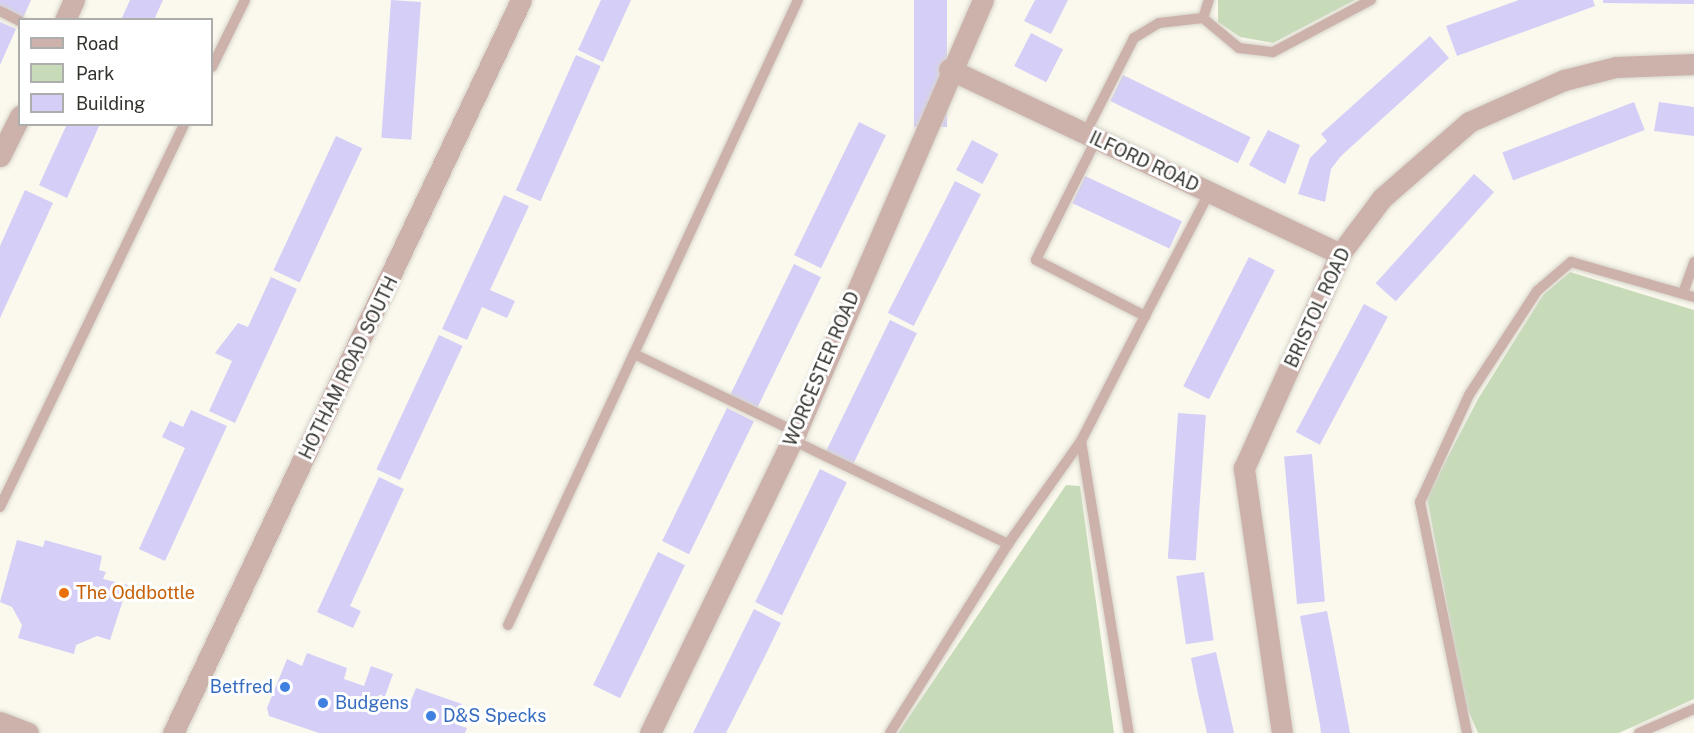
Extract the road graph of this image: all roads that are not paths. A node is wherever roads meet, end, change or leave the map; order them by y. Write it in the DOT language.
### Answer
graph roads {
  1 [pos="74,0"];
  2 [pos="245,0"];
  3 [pos="521,0"];
  4 [pos="798,0"];
  5 [pos="983,0"];
  6 [pos="1209,0"];
  7 [pos="1371,0"];
  8 [pos="0,11"];
  9 [pos="66,18"];
  10 [pos="1203,18"];
  11 [pos="18,20"];
  12 [pos="1694,64"];
  13 [pos="213,65"];
  14 [pos="949,69"];
  15 [pos="18,120"];
  16 [pos="183,126"];
  17 [pos="1090,137"];
  18 [pos="0,156"];
  19 [pos="1209,193"];
  20 [pos="1340,254"];
  21 [pos="1694,262"];
  22 [pos="1683,293"];
  23 [pos="1694,297"];
  24 [pos="1145,316"];
  25 [pos="634,354"];
  26 [pos="794,436"];
  27 [pos="1081,441"];
  28 [pos="0,507"];
  29 [pos="1008,544"];
  30 [pos="508,625"];
  31 [pos="1694,708"];
  32 [pos="0,722"];
  33 [pos="28,733"];
  34 [pos="173,733"];
  35 [pos="650,733"];
  36 [pos="890,733"];
  37 [pos="1129,733"];
  38 [pos="1282,733"];
  39 [pos="1467,733"];
  40 [pos="1639,733"];
  1 -- 9 [label="street"];
  2 -- 13 [label="lane"];
  3 -- 34 [label="street, HOTHAM ROAD SOUTH"];
  4 -- 25 [label="lane"];
  5 -- 14 [label="street, WORCESTER ROAD"];
  6 -- 10 [label="lane"];
  7 -- 10 [label="lane"];
  8 -- 11 [label="lane"];
  10 -- 17 [label="lane"];
  12 -- 20 [label="street, BRISTOL ROAD"];
  14 -- 17 [label="street, ILFORD ROAD"];
  14 -- 26 [label="street, WORCESTER ROAD"];
  15 -- 18 [label="street"];
  16 -- 28 [label="lane"];
  17 -- 19 [label="street, ILFORD ROAD"];
  17 -- 24 [label="lane"];
  19 -- 20 [label="street, ILFORD ROAD"];
  19 -- 24 [label="lane"];
  20 -- 38 [label="street, BRISTOL ROAD"];
  21 -- 22 [label="lane"];
  22 -- 23 [label="lane"];
  22 -- 39 [label="lane"];
  24 -- 27 [label="lane"];
  25 -- 26 [label="lane"];
  25 -- 30 [label="lane"];
  26 -- 29 [label="lane"];
  26 -- 35 [label="street, WORCESTER ROAD"];
  27 -- 29 [label="lane"];
  27 -- 37 [label="lane"];
  29 -- 36 [label="lane"];
  31 -- 40 [label="lane"];
  32 -- 33 [label="street"];
}
